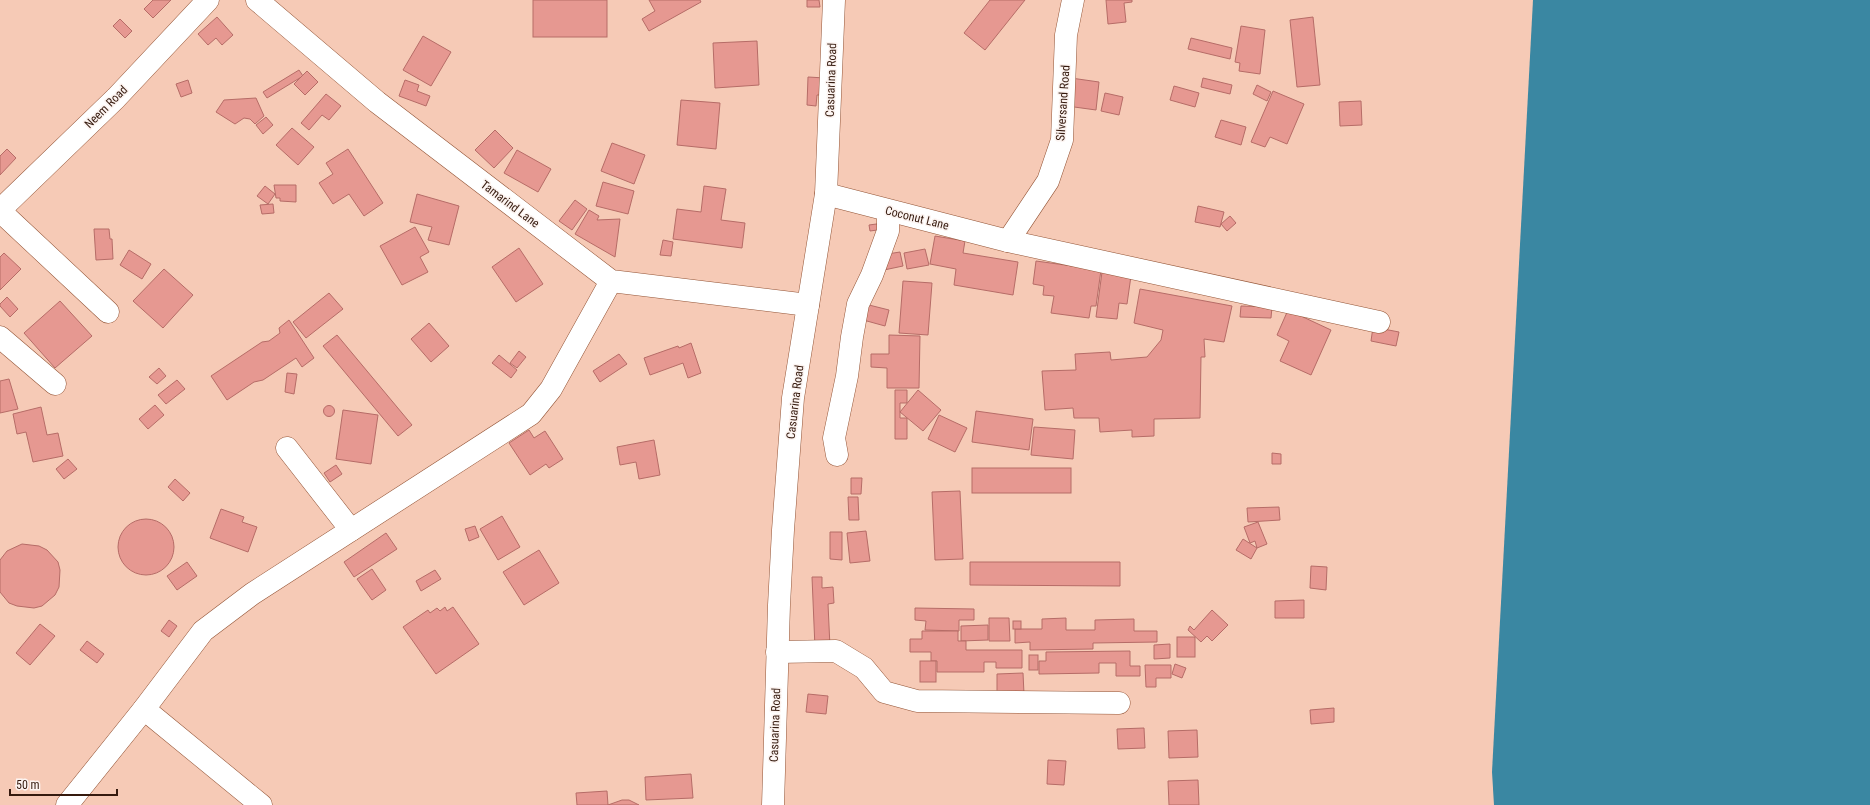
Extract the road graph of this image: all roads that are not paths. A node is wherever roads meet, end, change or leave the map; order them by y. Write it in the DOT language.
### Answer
graph roads {
  1 [pos="208,0"];
  2 [pos="257,0"];
  3 [pos="834,0"];
  4 [pos="1073,0"];
  5 [pos="826,194"];
  6 [pos="0,210"];
  7 [pos="888,211"];
  8 [pos="1008,241"];
  9 [pos="611,281"];
  10 [pos="808,305"];
  11 [pos="108,312"];
  12 [pos="1379,322"];
  13 [pos="0,337"];
  14 [pos="55,384"];
  15 [pos="287,448"];
  16 [pos="837,455"];
  17 [pos="351,530"];
  18 [pos="777,652"];
  19 [pos="1118,703"];
  20 [pos="144,709"];
  21 [pos="67,805"];
  22 [pos="261,805"];
  23 [pos="773,805"];
  1 -- 6 [label="street, Neem Road"];
  2 -- 9 [label="street, Tamarind Lane"];
  3 -- 5 [label="street, Casuarina Road"];
  4 -- 8 [label="street, Silversand Road"];
  5 -- 7 [label="street, Coconut Lane"];
  5 -- 10 [label="street, Casuarina Road"];
  6 -- 11 [label="street"];
  7 -- 8 [label="street, Coconut Lane"];
  7 -- 16 [label="street"];
  8 -- 12 [label="street, Coconut Lane"];
  9 -- 10 [label="street"];
  9 -- 17 [label="street"];
  10 -- 18 [label="street, Casuarina Road"];
  13 -- 14 [label="street"];
  15 -- 17 [label="street"];
  17 -- 20 [label="street"];
  18 -- 19 [label="street"];
  18 -- 23 [label="street, Casuarina Road"];
  20 -- 21 [label="street"];
  20 -- 22 [label="street"];
}
